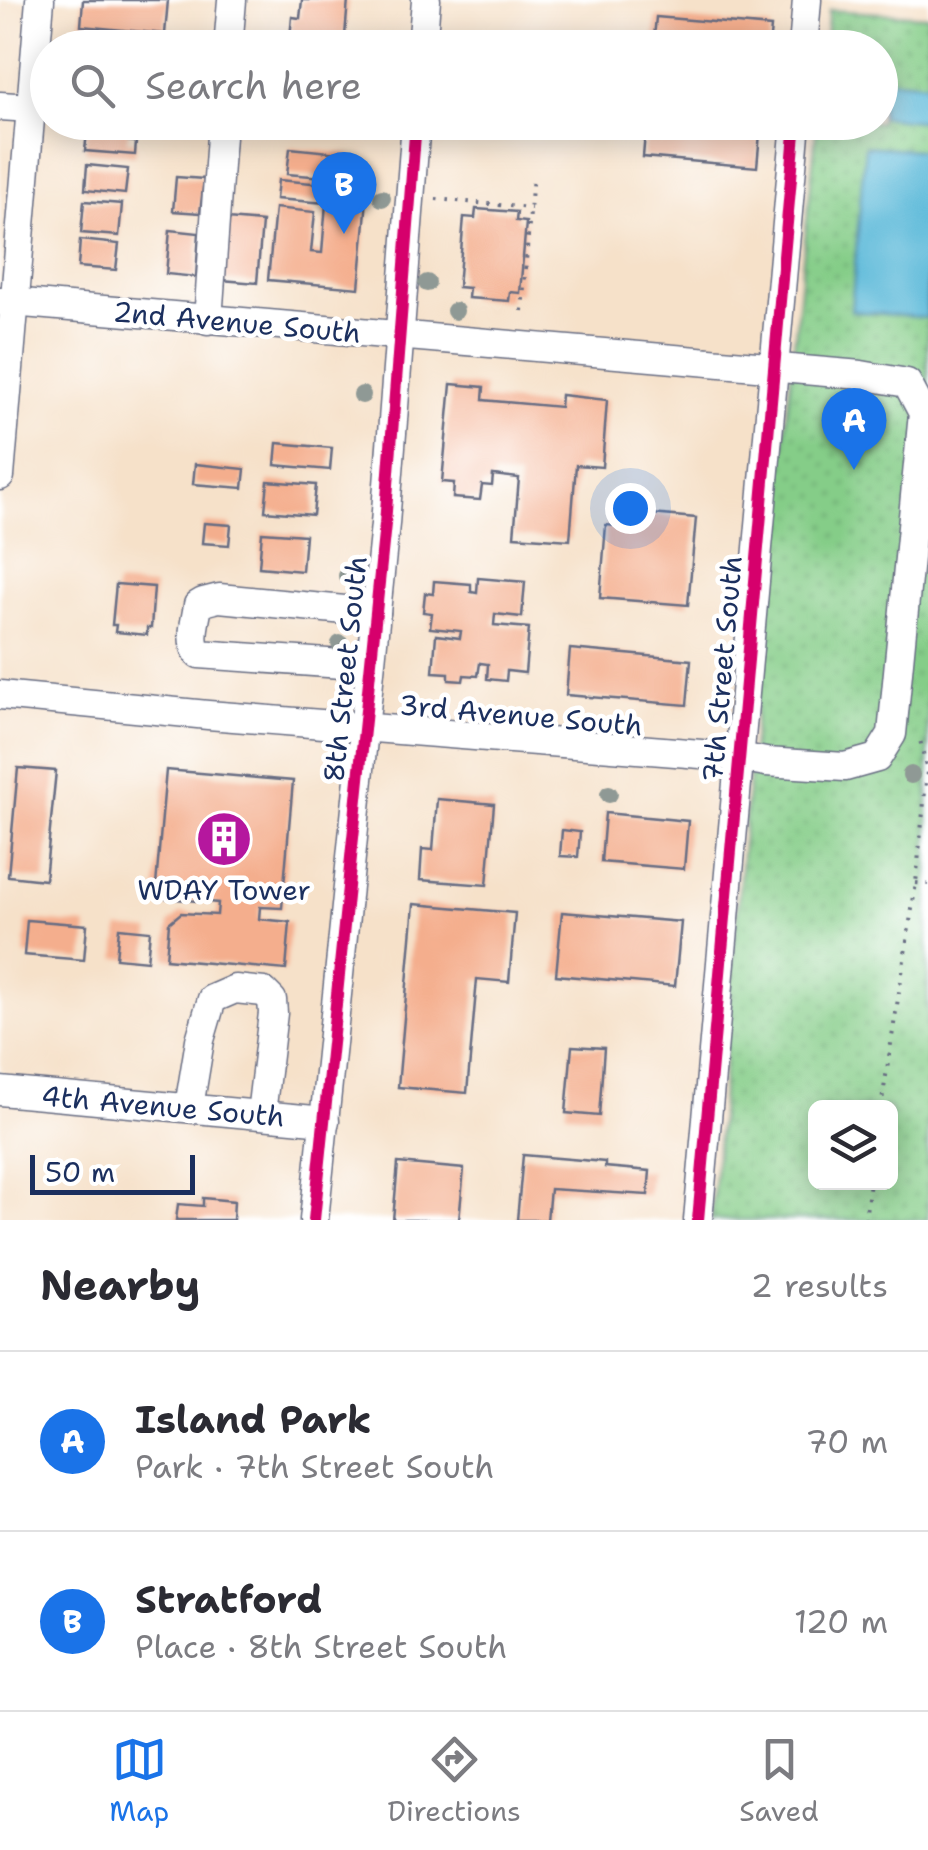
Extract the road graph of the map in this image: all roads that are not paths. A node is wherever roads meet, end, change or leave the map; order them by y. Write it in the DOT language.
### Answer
graph roads {
  1 [pos="40,0"];
  2 [pos="232,0"];
  3 [pos="426,0"];
  4 [pos="806,0"];
  5 [pos="38,30"];
  6 [pos="230,30"];
  7 [pos="424,30"];
  8 [pos="804,30"];
  9 [pos="0,106"];
  10 [pos="30,108"];
  11 [pos="30,116"];
  12 [pos="221,140"];
  13 [pos="415,140"];
  14 [pos="794,140"];
  15 [pos="7,302"];
  16 [pos="208,320"];
  17 [pos="400,337"];
  18 [pos="772,367"];
  19 [pos="0,476"];
  20 [pos="376,613"];
  21 [pos="370,666"];
  22 [pos="0,695"];
  23 [pos="364,728"];
  24 [pos="739,757"];
  25 [pos="0,1091"];
  26 [pos="189,1107"];
  27 [pos="260,1114"];
  28 [pos="325,1121"];
  29 [pos="314,1220"];
  30 [pos="698,1220"];
  1 -- 5 [label="street"];
  2 -- 6 [label="street"];
  3 -- 7 [label="street"];
  4 -- 8 [label="street"];
  9 -- 10 [label="street"];
  11 -- 15 [label="street"];
  12 -- 16 [label="street"];
  13 -- 17 [label="street, 8th Street South"];
  14 -- 18 [label="street, 7th Street South"];
  15 -- 16 [label="street, 2nd Avenue South"];
  15 -- 19 [label="street"];
  16 -- 17 [label="street, 2nd Avenue South"];
  17 -- 18 [label="street, 2nd Avenue South"];
  17 -- 20 [label="street, 8th Street South"];
  18 -- 24 [label="street, 7th Street South"];
  18 -- 24 [label="street, 2nd Avenue South"];
  20 -- 21 [label="street, 8th Street South"];
  20 -- 21 [label="street"];
  21 -- 23 [label="street, 8th Street South"];
  22 -- 23 [label="street, 3rd Avenue South"];
  23 -- 24 [label="street, 3rd Avenue South"];
  23 -- 28 [label="street, 8th Street South"];
  24 -- 30 [label="street, 7th Street South"];
  25 -- 26 [label="street, 4th Avenue South"];
  26 -- 27 [label="street, 4th Avenue South"];
  26 -- 27 [label="street"];
  27 -- 28 [label="street, 4th Avenue South"];
  28 -- 29 [label="street, 8th Street South"];
}
